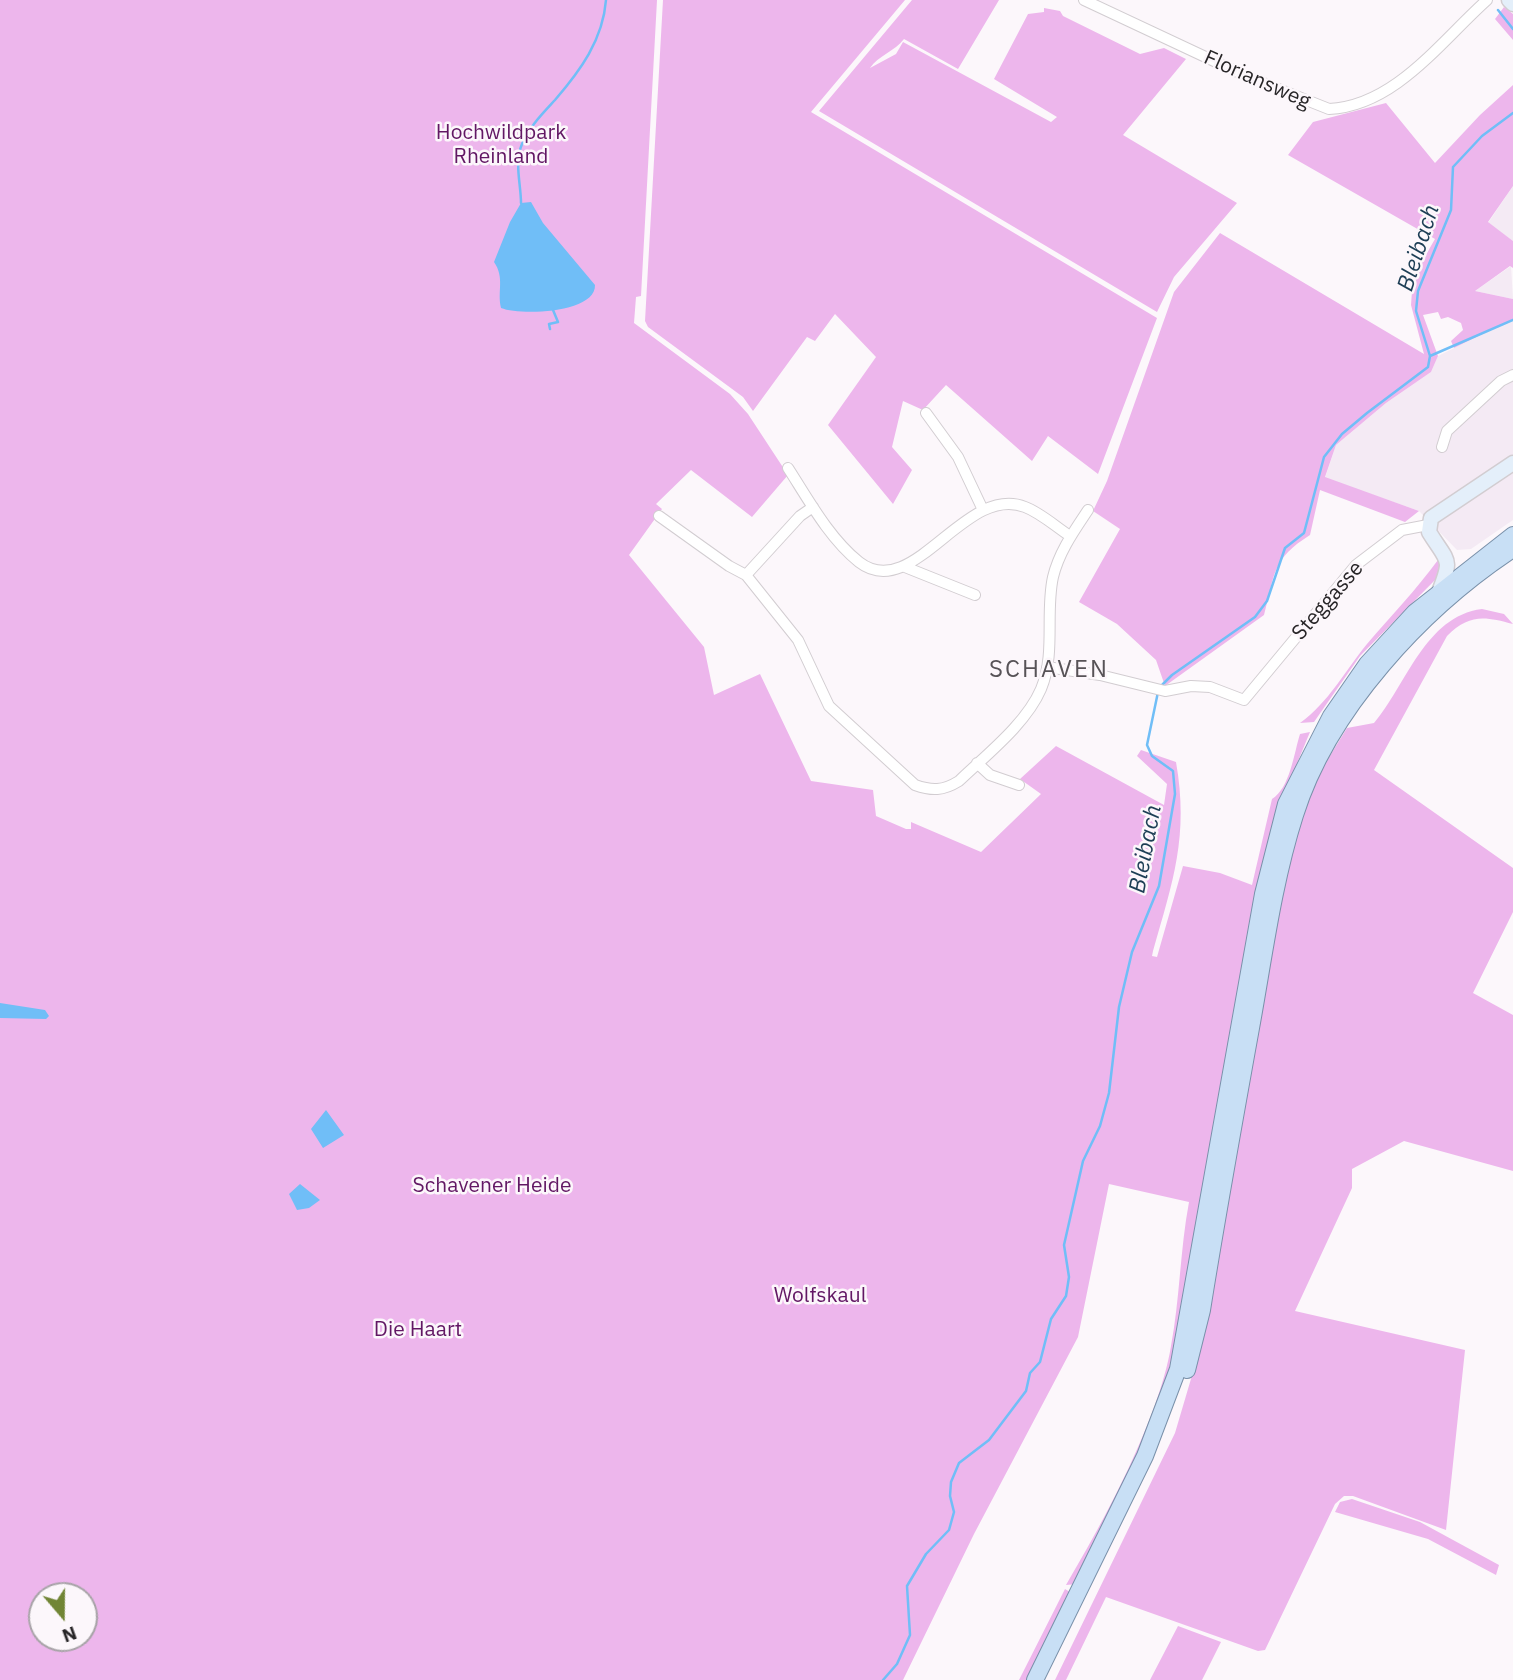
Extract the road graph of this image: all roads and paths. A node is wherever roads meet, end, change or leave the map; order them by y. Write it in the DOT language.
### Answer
graph roads {
  1 [pos="1084,0"];
  2 [pos="1487,0"];
  3 [pos="1509,0"];
  4 [pos="1513,4"];
  5 [pos="1513,375"];
  6 [pos="926,413"];
  7 [pos="1442,447"];
  8 [pos="1513,463"];
  9 [pos="788,468"];
  10 [pos="813,507"];
  11 [pos="983,510"];
  12 [pos="1088,510"];
  13 [pos="659,516"];
  14 [pos="1428,525"];
  15 [pos="1513,535"];
  16 [pos="1070,536"];
  17 [pos="1513,549"];
  18 [pos="905,566"];
  19 [pos="746,575"];
  20 [pos="1439,592"];
  21 [pos="975,595"];
  22 [pos="1047,667"];
  23 [pos="977,764"];
  24 [pos="1019,785"];
  25 [pos="1035,1680"];
  26 [pos="1044,1680"];
  1 -- 2 [label="street, Floriansweg"];
  3 -- 4 [label="street"];
  5 -- 7 [label="street"];
  6 -- 11 [label="street"];
  8 -- 14 [label="street"];
  9 -- 10 [label="street"];
  10 -- 18 [label="street"];
  10 -- 19 [label="street"];
  11 -- 16 [label="street"];
  11 -- 18 [label="street"];
  12 -- 16 [label="street"];
  13 -- 19 [label="street"];
  14 -- 20 [label="street"];
  14 -- 22 [label="street, Steggasse"];
  15 -- 20 [label="main road"];
  16 -- 22 [label="street"];
  17 -- 26 [label="main road"];
  18 -- 21 [label="street"];
  19 -- 23 [label="street"];
  20 -- 25 [label="main road"];
  22 -- 23 [label="street"];
  23 -- 24 [label="street"];
}
